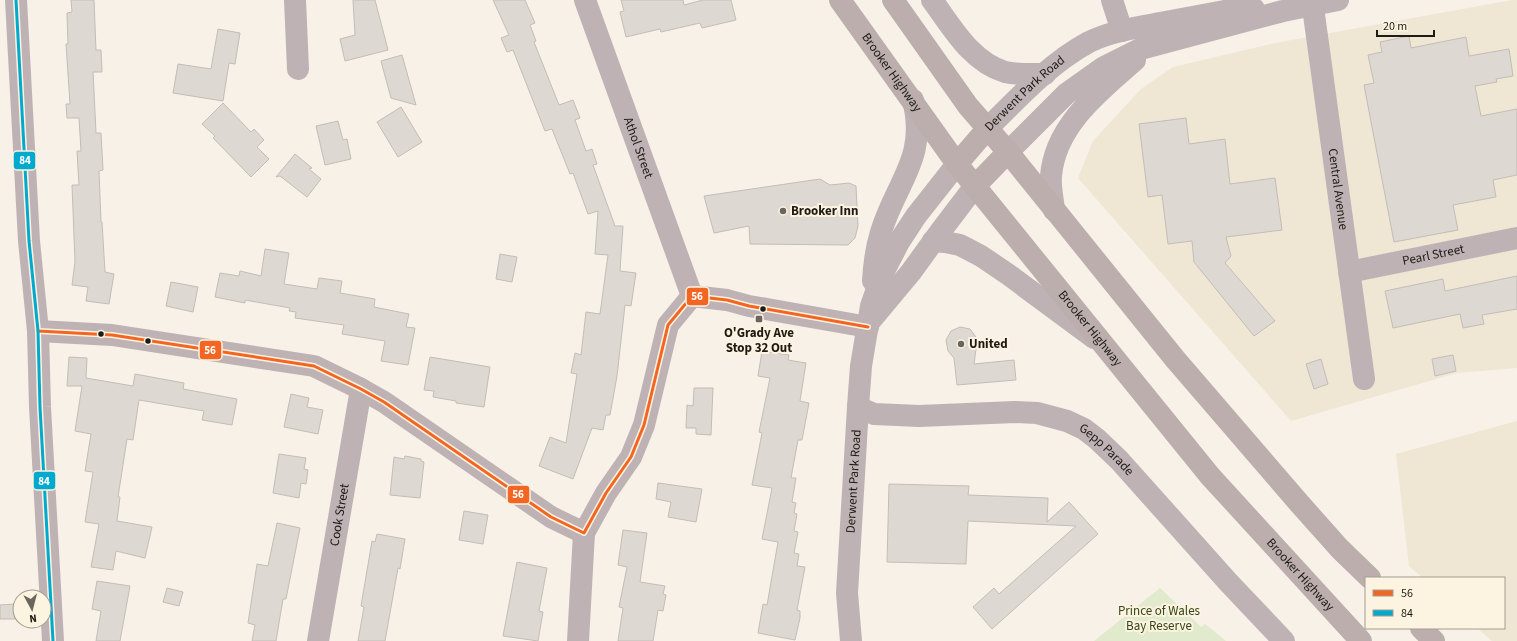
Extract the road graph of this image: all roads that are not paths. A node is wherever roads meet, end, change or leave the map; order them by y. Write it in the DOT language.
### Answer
graph roads {
  1 [pos="16,0"];
  2 [pos="295,0"];
  3 [pos="584,0"];
  4 [pos="840,0"];
  5 [pos="893,0"];
  6 [pos="932,0"];
  7 [pos="1112,0"];
  8 [pos="1338,0"];
  9 [pos="1312,3"];
  10 [pos="1283,11"];
  11 [pos="1122,31"];
  12 [pos="1168,42"];
  13 [pos="298,69"];
  14 [pos="1045,74"];
  15 [pos="912,100"];
  16 [pos="987,129"];
  17 [pos="1008,152"];
  18 [pos="957,164"];
  19 [pos="975,186"];
  20 [pos="1054,210"];
  21 [pos="1517,238"];
  22 [pos="933,241"];
  23 [pos="1349,272"];
  24 [pos="692,296"];
  25 [pos="870,318"];
  26 [pos="38,331"];
  27 [pos="1106,348"];
  28 [pos="1364,379"];
  29 [pos="361,389"];
  30 [pos="858,407"];
  31 [pos="584,533"];
  32 [pos="1369,577"];
  33 [pos="1422,629"];
  34 [pos="53,641"];
  35 [pos="318,641"];
  36 [pos="578,641"];
  37 [pos="851,641"];
  38 [pos="1284,641"];
  39 [pos="1361,641"];
  40 [pos="1434,641"];
  1 -- 26 [label="street"];
  2 -- 13 [label="street"];
  3 -- 24 [label="street, Athol Street"];
  4 -- 15 [label="highway, Brooker Highway"];
  5 -- 16 [label="highway"];
  6 -- 14 [label="street"];
  7 -- 11 [label="street"];
  8 -- 9 [label="street, Derwent Park Road"];
  9 -- 10 [label="street, Derwent Park Road"];
  9 -- 23 [label="street, Central Avenue"];
  10 -- 11 [label="street, Derwent Park Road"];
  10 -- 12 [label="street, Derwent Park Road"];
  11 -- 14 [label="street, Derwent Park Road"];
  12 -- 17 [label="street, Derwent Park Road"];
  12 -- 20 [label="street"];
  14 -- 16 [label="street, Derwent Park Road"];
  15 -- 18 [label="highway, Brooker Highway"];
  15 -- 25 [label="street"];
  16 -- 17 [label="highway"];
  16 -- 18 [label="highway, Derwent Park Road"];
  17 -- 19 [label="highway, Derwent Park Road"];
  17 -- 20 [label="highway"];
  18 -- 19 [label="highway, Brooker Highway"];
  18 -- 25 [label="street, Derwent Park Road"];
  19 -- 22 [label="street, Derwent Park Road"];
  19 -- 27 [label="highway, Brooker Highway"];
  20 -- 32 [label="highway"];
  21 -- 23 [label="street, Pearl Street"];
  22 -- 25 [label="street, Derwent Park Road"];
  22 -- 27 [label="street"];
  23 -- 28 [label="street, Central Avenue"];
  24 -- 25 [label="street"];
  24 -- 31 [label="street"];
  25 -- 30 [label="street, Derwent Park Road"];
  26 -- 29 [label="street"];
  26 -- 34 [label="street"];
  27 -- 39 [label="highway, Brooker Highway"];
  29 -- 31 [label="street"];
  29 -- 35 [label="street, Cook Street"];
  30 -- 37 [label="street, Derwent Park Road"];
  30 -- 38 [label="street, Gepp Parade"];
  31 -- 36 [label="street"];
  33 -- 40 [label="highway"];
}
